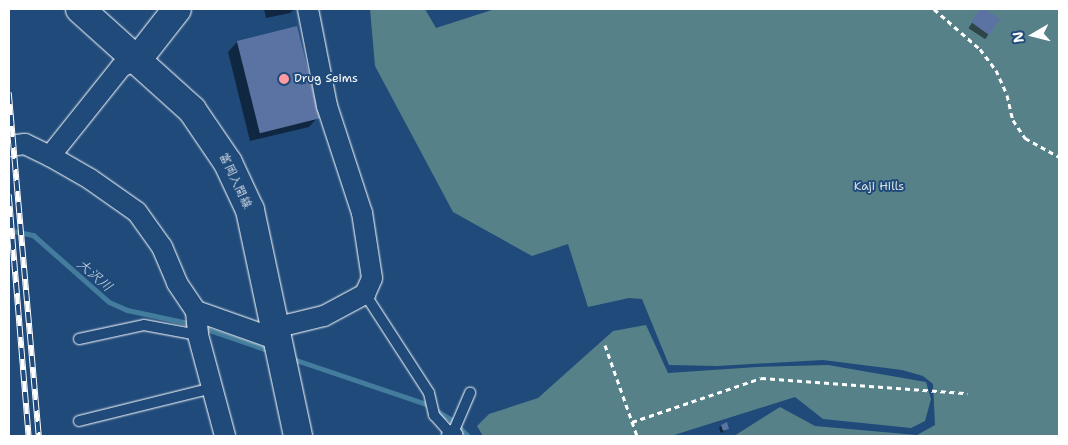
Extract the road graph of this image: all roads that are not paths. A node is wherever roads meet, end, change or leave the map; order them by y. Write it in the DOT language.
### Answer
graph roads {
  1 [pos="80,9"];
  2 [pos="177,9"];
  3 [pos="308,9"];
  4 [pos="138,59"];
  5 [pos="9,146"];
  6 [pos="50,156"];
  7 [pos="365,294"];
  8 [pos="196,312"];
  9 [pos="198,334"];
  10 [pos="79,339"];
  11 [pos="278,345"];
  12 [pos="212,388"];
  13 [pos="470,393"];
  14 [pos="79,420"];
  15 [pos="455,430"];
  16 [pos="225,436"];
  17 [pos="298,436"];
  1 -- 4 [label="main road, 富岡入間線"];
  2 -- 4 [label="main road"];
  3 -- 7 [label="street"];
  4 -- 6 [label="street"];
  4 -- 11 [label="main road, 富岡入間線"];
  5 -- 6 [label="street"];
  6 -- 8 [label="street"];
  7 -- 11 [label="street"];
  7 -- 15 [label="lane"];
  8 -- 9 [label="street"];
  8 -- 11 [label="street"];
  9 -- 10 [label="lane"];
  9 -- 12 [label="street"];
  11 -- 17 [label="main road, 富岡入間線"];
  12 -- 14 [label="lane"];
  12 -- 16 [label="street"];
  13 -- 15 [label="lane"];
}
